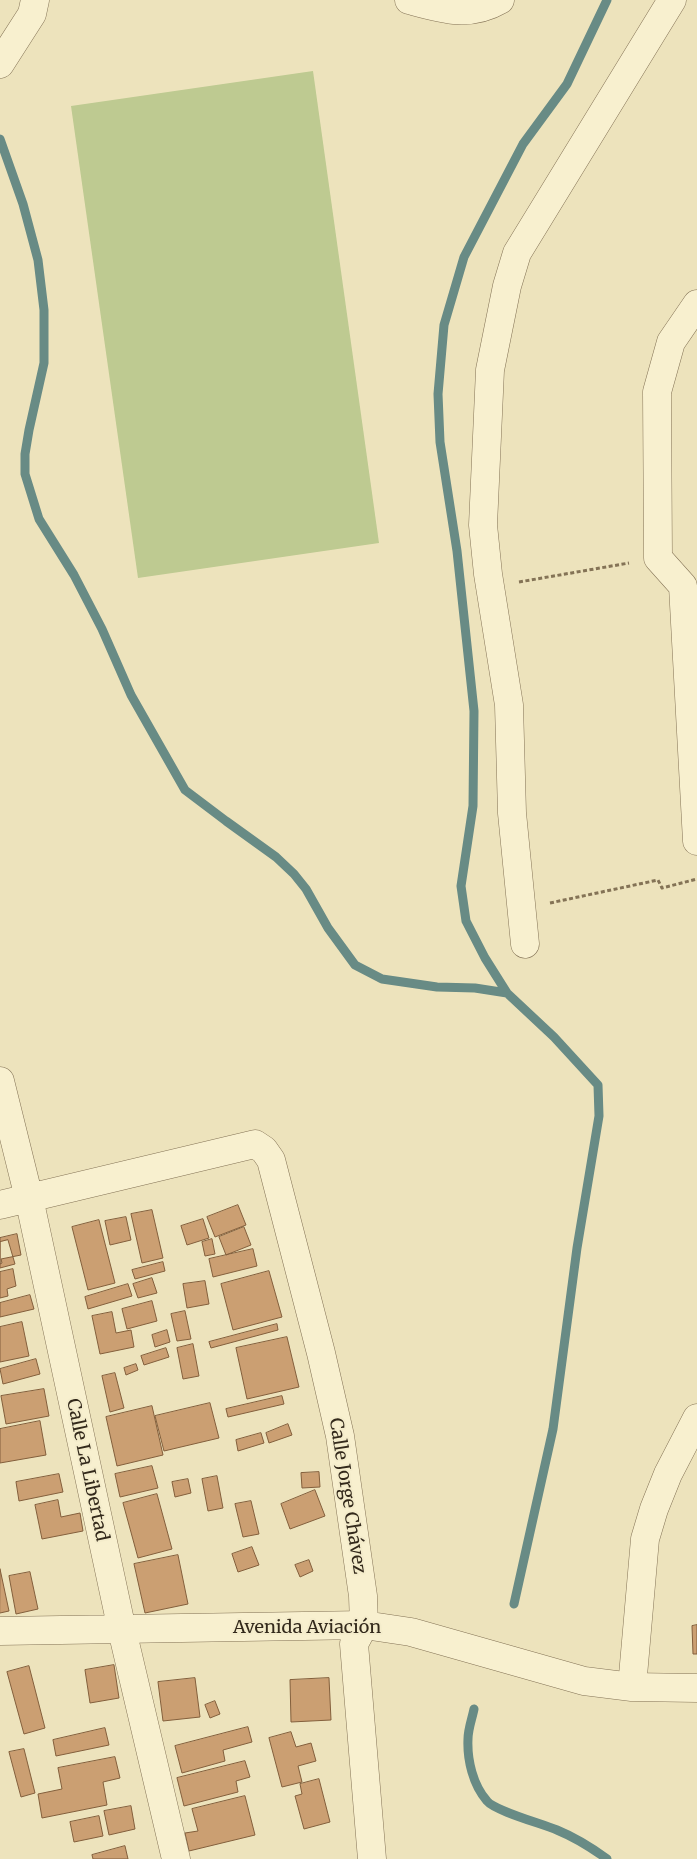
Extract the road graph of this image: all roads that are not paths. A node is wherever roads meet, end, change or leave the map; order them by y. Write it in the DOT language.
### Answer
graph roads {
  1 [pos="35,0"];
  2 [pos="409,0"];
  3 [pos="500,0"];
  4 [pos="672,0"];
  5 [pos="7,53"];
  6 [pos="697,304"];
  7 [pos="684,341"];
  8 [pos="690,585"];
  9 [pos="697,841"];
  10 [pos="524,944"];
  11 [pos="0,1081"];
  12 [pos="29,1198"];
  13 [pos="0,1205"];
  14 [pos="697,1418"];
  15 [pos="364,1625"];
  16 [pos="122,1630"];
  17 [pos="0,1631"];
  18 [pos="632,1687"];
  19 [pos="697,1688"];
  20 [pos="176,1859"];
  21 [pos="372,1859"];
  1 -- 5 [label="street"];
  2 -- 3 [label="street"];
  4 -- 10 [label="street"];
  6 -- 7 [label="street"];
  7 -- 8 [label="street"];
  8 -- 9 [label="street"];
  11 -- 12 [label="street, Calle La Libertad"];
  12 -- 13 [label="street"];
  12 -- 15 [label="street, Calle Jorge Chávez"];
  12 -- 16 [label="street, Calle La Libertad"];
  14 -- 18 [label="street"];
  15 -- 16 [label="street, Avenida Aviación"];
  15 -- 18 [label="street, Avenida Aviación"];
  15 -- 21 [label="street, Calle Jorge Chávez"];
  16 -- 17 [label="street, Avenida Aviación"];
  16 -- 20 [label="street, Calle La Libertad"];
  18 -- 19 [label="street, Avenida Aviación"];
}
